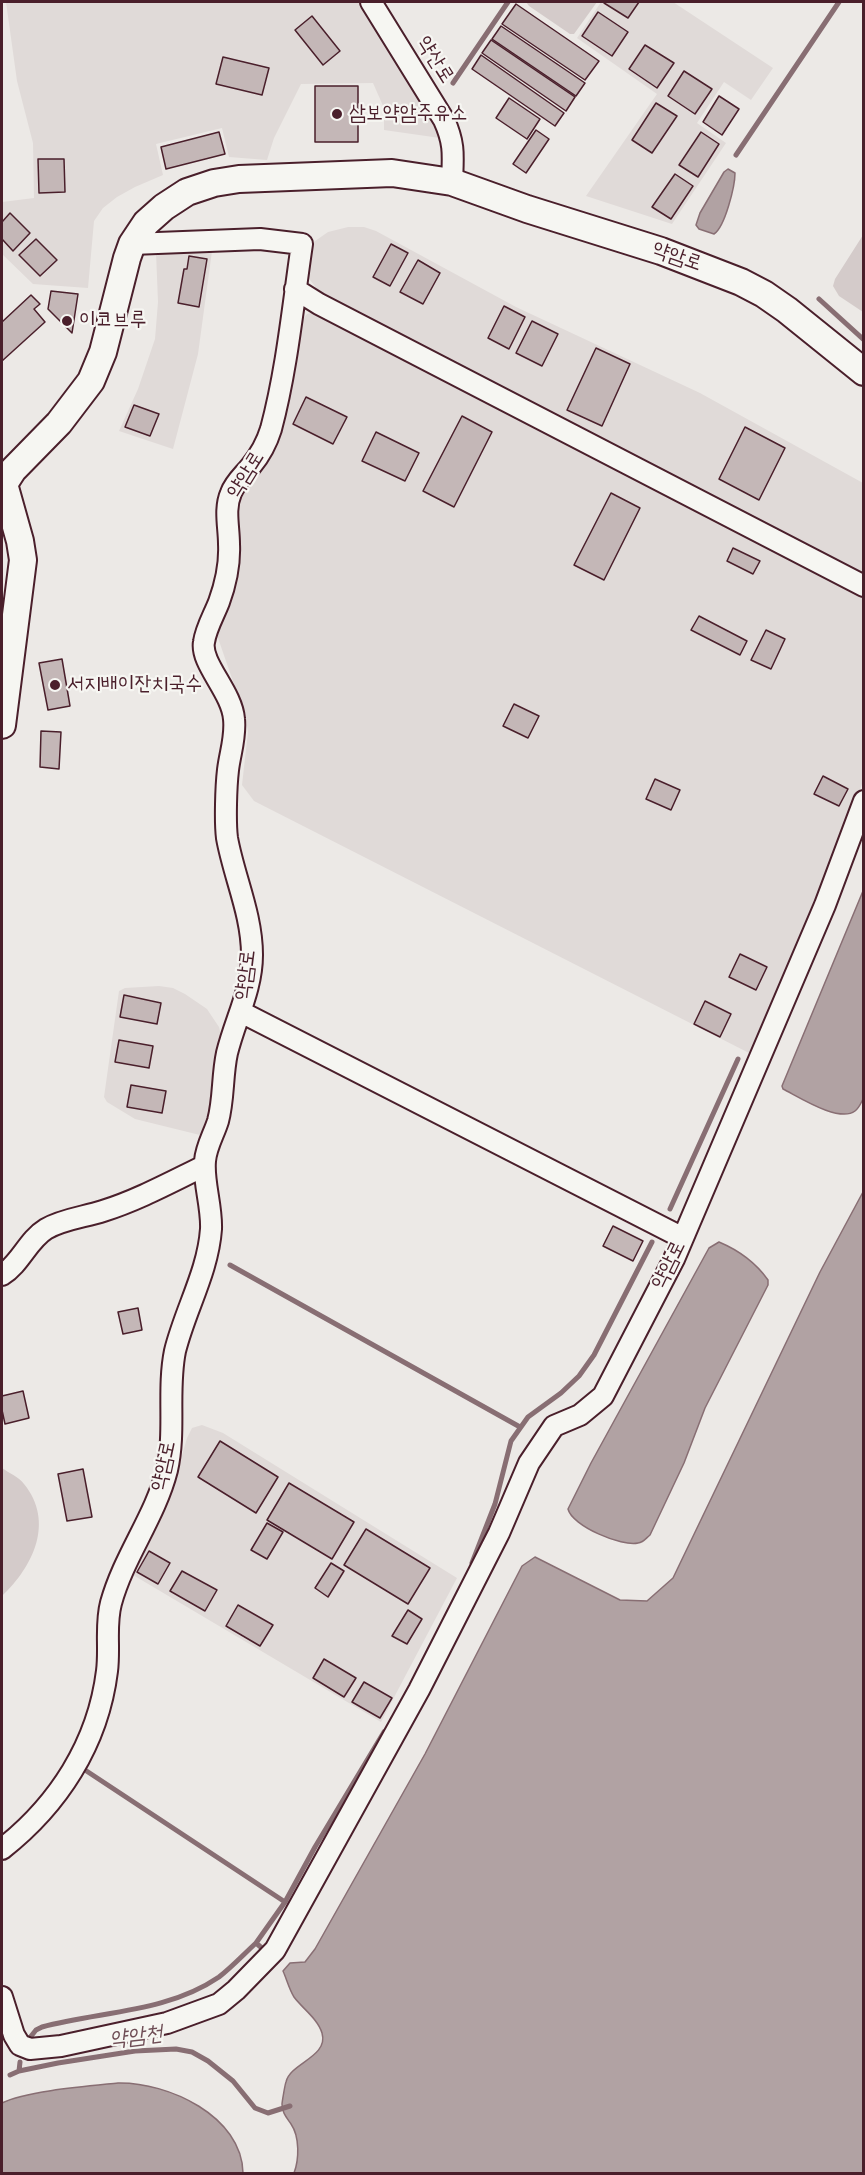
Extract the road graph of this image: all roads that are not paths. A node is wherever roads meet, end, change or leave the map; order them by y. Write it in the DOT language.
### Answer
graph roads {
  1 [pos="371,2"];
  2 [pos="452,182"];
  3 [pos="132,244"];
  4 [pos="295,289"];
  5 [pos="864,372"];
  6 [pos="3,482"];
  7 [pos="864,586"];
  8 [pos="2,725"];
  9 [pos="864,801"];
  10 [pos="241,1012"];
  11 [pos="204,1166"];
  12 [pos="683,1238"];
  13 [pos="2,1275"];
  14 [pos="2,1850"];
  15 [pos="2,1997"];
  1 -- 2 [label="street, 약산로"];
  2 -- 3 [label="street, 약암로"];
  2 -- 5 [label="street, 약암로"];
  3 -- 4 [label="street, 약암로"];
  3 -- 6 [label="street, 약암로"];
  4 -- 7 [label="street"];
  4 -- 10 [label="street, 약암로"];
  6 -- 8 [label="street, 약암로"];
  9 -- 12 [label="street, 약암로"];
  10 -- 11 [label="street, 약암로"];
  10 -- 12 [label="street"];
  11 -- 13 [label="street"];
  11 -- 14 [label="street, 약암로"];
  12 -- 15 [label="street, 약암로"];
}
